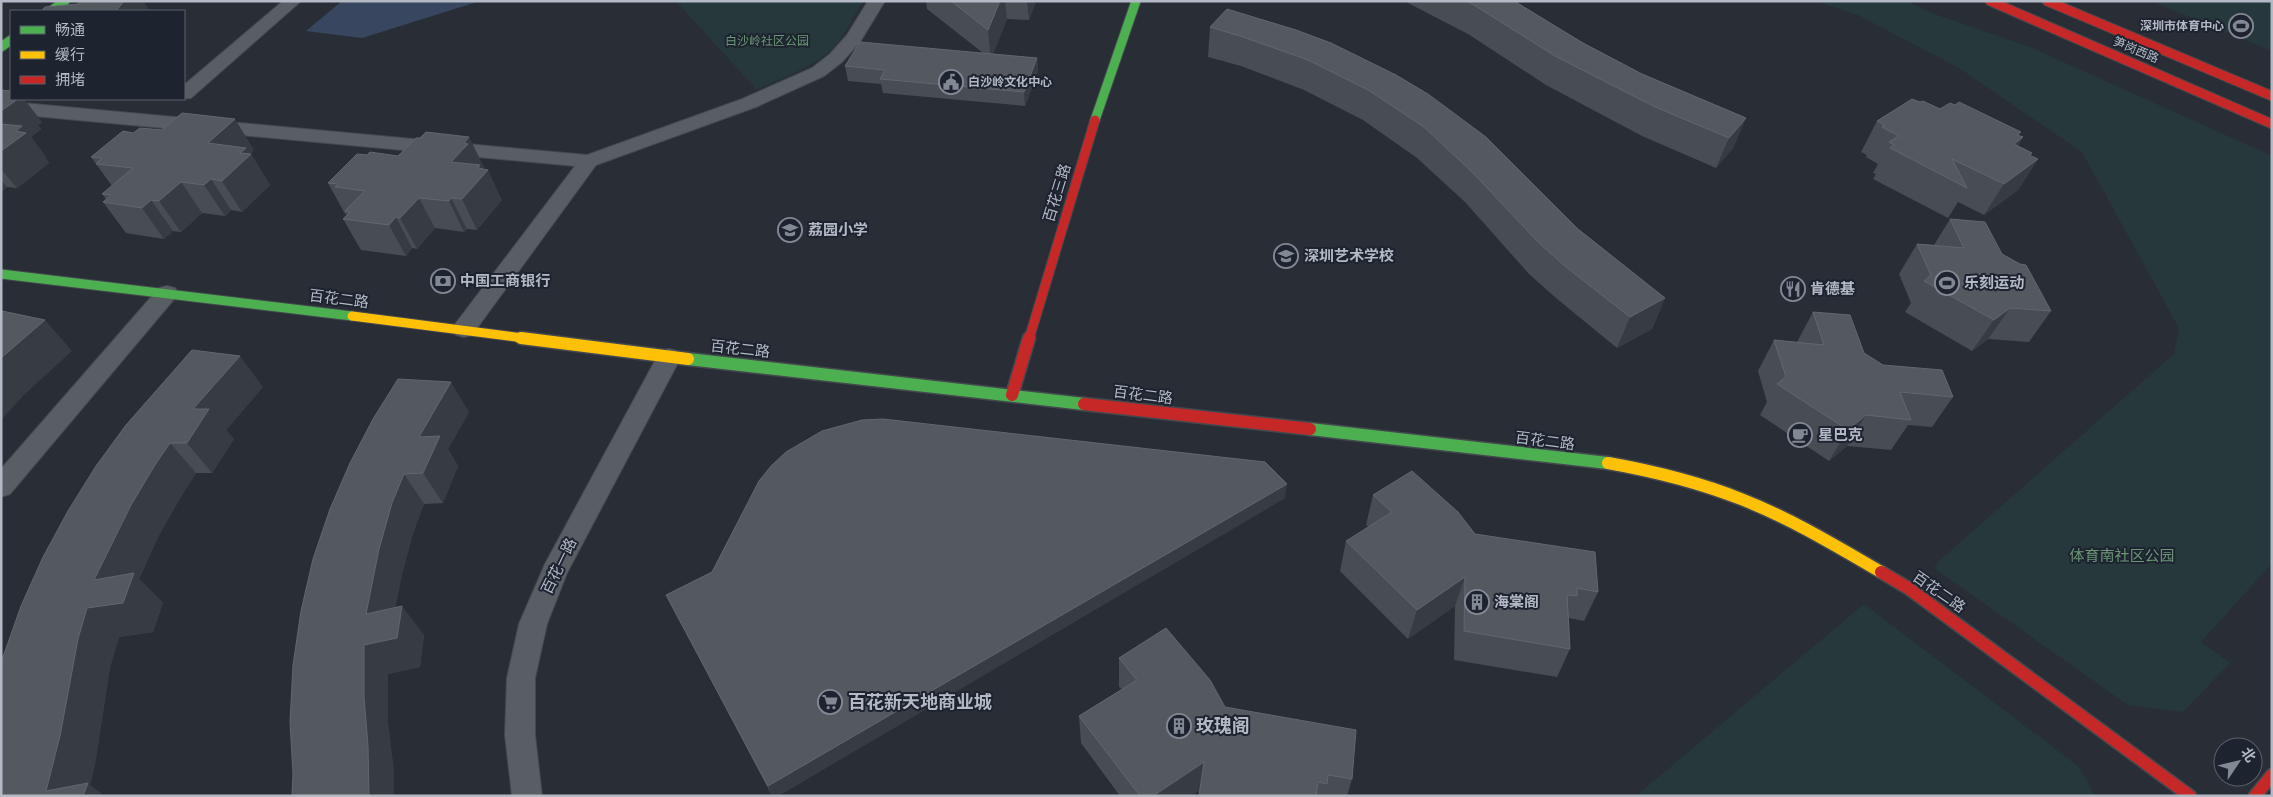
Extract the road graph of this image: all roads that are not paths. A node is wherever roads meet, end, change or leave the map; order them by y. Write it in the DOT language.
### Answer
graph roads {
  1 [pos="66,1"];
  2 [pos="294,1"];
  3 [pos="877,1"];
  4 [pos="1136,1"];
  5 [pos="1990,1"];
  6 [pos="2047,1"];
  7 [pos="52,10"];
  8 [pos="2108,27"];
  9 [pos="2086,43"];
  10 [pos="185,93"];
  11 [pos="2272,96"];
  12 [pos="177,100"];
  13 [pos="1,107"];
  14 [pos="152,121"];
  15 [pos="2272,124"];
  16 [pos="589,161"];
  17 [pos="1,274"];
  18 [pos="168,293"];
  19 [pos="464,329"];
  20 [pos="669,356"];
  21 [pos="1012,395"];
  22 [pos="1,487"];
  23 [pos="2272,775"];
  24 [pos="527,796"];
  25 [pos="2190,796"];
  26 [pos="2255,796"];
  1 -- 7 [label="street"];
  2 -- 10 [label="street"];
  3 -- 16 [label="street"];
  4 -- 21 [label="street, 百花三路"];
  5 -- 9 [label="street, 笋岗西路"];
  6 -- 8 [label="street, 笋岗西路"];
  8 -- 9 [label="street"];
  8 -- 11 [label="street, 笋岗西路"];
  9 -- 15 [label="street, 笋岗西路"];
  12 -- 14 [label="street"];
  13 -- 14 [label="street"];
  14 -- 16 [label="street"];
  16 -- 19 [label="street"];
  17 -- 18 [label="street, 百花二路"];
  18 -- 19 [label="street, 百花二路"];
  18 -- 22 [label="street"];
  19 -- 20 [label="street, 百花二路"];
  20 -- 21 [label="street, 百花二路"];
  20 -- 24 [label="street, 百花一路"];
  21 -- 25 [label="street, 百花二路"];
  23 -- 26 [label="street"];
}
